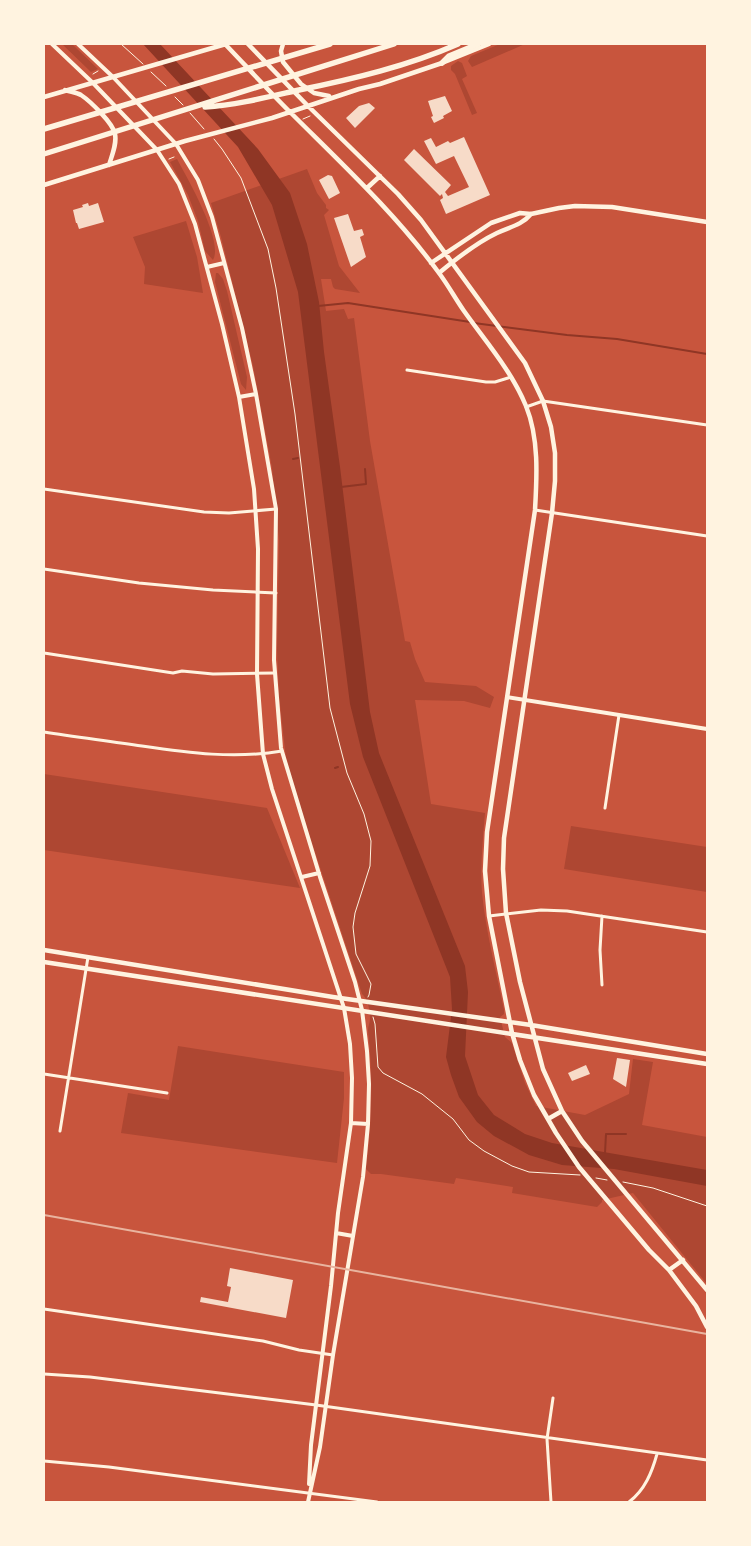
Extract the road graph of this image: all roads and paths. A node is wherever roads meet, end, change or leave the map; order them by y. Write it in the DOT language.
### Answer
graph roads {
  1 [pos="52,44"];
  2 [pos="78,44"];
  3 [pos="121,44"];
  4 [pos="225,44"];
  5 [pos="248,44"];
  6 [pos="282,44"];
  7 [pos="330,44"];
  8 [pos="394,44"];
  9 [pos="458,44"];
  10 [pos="478,44"];
  11 [pos="489,44"];
  12 [pos="442,63"];
  13 [pos="144,65"];
  14 [pos="98,71"];
  15 [pos="150,71"];
  16 [pos="93,74"];
  17 [pos="113,77"];
  18 [pos="93,83"];
  19 [pos="65,90"];
  20 [pos="169,90"];
  21 [pos="44,97"];
  22 [pos="175,97"];
  23 [pos="333,97"];
  24 [pos="307,105"];
  25 [pos="195,107"];
  26 [pos="289,111"];
  27 [pos="310,116"];
  28 [pos="303,119"];
  29 [pos="44,129"];
  30 [pos="208,133"];
  31 [pos="213,138"];
  32 [pos="176,144"];
  33 [pos="157,150"];
  34 [pos="44,154"];
  35 [pos="174,157"];
  36 [pos="169,160"];
  37 [pos="109,165"];
  38 [pos="380,176"];
  39 [pos="44,185"];
  40 [pos="366,188"];
  41 [pos="532,214"];
  42 [pos="707,222"];
  43 [pos="445,252"];
  44 [pos="452,262"];
  45 [pos="224,263"];
  46 [pos="431,263"];
  47 [pos="207,267"];
  48 [pos="439,273"];
  49 [pos="407,370"];
  50 [pos="512,376"];
  51 [pos="256,394"];
  52 [pos="239,397"];
  53 [pos="543,401"];
  54 [pos="526,407"];
  55 [pos="707,425"];
  56 [pos="44,489"];
  57 [pos="276,510"];
  58 [pos="535,510"];
  59 [pos="256,511"];
  60 [pos="552,513"];
  61 [pos="707,536"];
  62 [pos="44,569"];
  63 [pos="258,592"];
  64 [pos="276,593"];
  65 [pos="44,653"];
  66 [pos="275,673"];
  67 [pos="257,674"];
  68 [pos="507,697"];
  69 [pos="525,700"];
  70 [pos="619,715"];
  71 [pos="707,728"];
  72 [pos="44,732"];
  73 [pos="282,751"];
  74 [pos="263,754"];
  75 [pos="605,808"];
  76 [pos="319,873"];
  77 [pos="302,877"];
  78 [pos="506,913"];
  79 [pos="489,916"];
  80 [pos="602,916"];
  81 [pos="707,932"];
  82 [pos="44,950"];
  83 [pos="88,956"];
  84 [pos="44,962"];
  85 [pos="86,968"];
  86 [pos="235,981"];
  87 [pos="602,985"];
  88 [pos="234,991"];
  89 [pos="367,997"];
  90 [pos="339,998"];
  91 [pos="360,1000"];
  92 [pos="344,1008"];
  93 [pos="362,1010"];
  94 [pos="373,1020"];
  95 [pos="510,1022"];
  96 [pos="531,1025"];
  97 [pos="512,1033"];
  98 [pos="534,1036"];
  99 [pos="707,1054"];
  100 [pos="707,1064"];
  101 [pos="44,1074"];
  102 [pos="69,1078"];
  103 [pos="167,1093"];
  104 [pos="562,1111"];
  105 [pos="548,1119"];
  106 [pos="351,1123"];
  107 [pos="368,1124"];
  108 [pos="60,1131"];
  109 [pos="587,1177"];
  110 [pos="594,1180"];
  111 [pos="611,1180"];
  112 [pos="620,1184"];
  113 [pos="707,1206"];
  114 [pos="336,1233"];
  115 [pos="353,1236"];
  116 [pos="683,1260"];
  117 [pos="669,1270"];
  118 [pos="707,1290"];
  119 [pos="44,1309"];
  120 [pos="707,1327"];
  121 [pos="323,1354"];
  122 [pos="333,1355"];
  123 [pos="44,1374"];
  124 [pos="553,1398"];
  125 [pos="316,1406"];
  126 [pos="326,1407"];
  127 [pos="547,1438"];
  128 [pos="657,1454"];
  129 [pos="707,1460"];
  130 [pos="44,1461"];
  131 [pos="309,1494"];
  132 [pos="308,1502"];
  133 [pos="377,1502"];
  134 [pos="551,1502"];
  135 [pos="629,1502"];
  1 -- 18 [label="street"];
  2 -- 17 [label="street"];
  3 -- 13 [label="path"];
  4 -- 17 [label="main road"];
  4 -- 26 [label="main road"];
  5 -- 24 [label="main road"];
  6 -- 23 [label="main road"];
  7 -- 29 [label="highway"];
  8 -- 25 [label="highway"];
  9 -- 25 [label="highway"];
  10 -- 12 [label="highway"];
  11 -- 12 [label="main road"];
  12 -- 23 [label="main road"];
  14 -- 16 [label="path"];
  15 -- 20 [label="path"];
  17 -- 18 [label="main road"];
  17 -- 32 [label="street"];
  18 -- 19 [label="main road"];
  18 -- 33 [label="street"];
  19 -- 21 [label="main road"];
  19 -- 37 [label="main road"];
  22 -- 30 [label="path"];
  23 -- 24 [label="main road"];
  24 -- 26 [label="main road"];
  24 -- 38 [label="main road"];
  25 -- 34 [label="highway"];
  26 -- 32 [label="main road"];
  26 -- 40 [label="main road"];
  27 -- 28 [label="path"];
  31 -- 89 [label="path"];
  32 -- 33 [label="main road"];
  32 -- 45 [label="street"];
  33 -- 37 [label="main road"];
  33 -- 47 [label="street"];
  35 -- 36 [label="path"];
  37 -- 39 [label="main road"];
  38 -- 40 [label="main road"];
  38 -- 43 [label="main road"];
  40 -- 46 [label="main road"];
  41 -- 42 [label="main road"];
  41 -- 43 [label="main road"];
  41 -- 44 [label="main road"];
  43 -- 44 [label="main road"];
  43 -- 46 [label="main road"];
  44 -- 48 [label="main road"];
  44 -- 53 [label="main road"];
  45 -- 47 [label="street"];
  45 -- 51 [label="street"];
  46 -- 48 [label="main road"];
  47 -- 52 [label="street"];
  48 -- 50 [label="main road"];
  49 -- 50 [label="street"];
  50 -- 54 [label="main road"];
  51 -- 52 [label="street"];
  51 -- 57 [label="street"];
  52 -- 59 [label="street"];
  53 -- 54 [label="street"];
  53 -- 55 [label="street"];
  53 -- 60 [label="main road"];
  54 -- 58 [label="main road"];
  56 -- 59 [label="street"];
  57 -- 59 [label="street"];
  57 -- 64 [label="street"];
  58 -- 60 [label="street"];
  58 -- 68 [label="main road"];
  59 -- 63 [label="street"];
  60 -- 61 [label="street"];
  60 -- 69 [label="main road"];
  62 -- 63 [label="street"];
  63 -- 64 [label="street"];
  63 -- 67 [label="street"];
  64 -- 66 [label="street"];
  65 -- 67 [label="street"];
  66 -- 67 [label="street"];
  66 -- 73 [label="street"];
  67 -- 74 [label="street"];
  68 -- 69 [label="street"];
  68 -- 79 [label="main road"];
  69 -- 70 [label="street"];
  69 -- 78 [label="main road"];
  70 -- 71 [label="street"];
  70 -- 75 [label="street"];
  72 -- 74 [label="street"];
  73 -- 74 [label="street"];
  73 -- 76 [label="street"];
  74 -- 77 [label="street"];
  76 -- 77 [label="street"];
  76 -- 91 [label="street"];
  77 -- 90 [label="street"];
  78 -- 79 [label="street"];
  78 -- 80 [label="street"];
  78 -- 96 [label="main road"];
  79 -- 95 [label="main road"];
  80 -- 81 [label="street"];
  80 -- 87 [label="street"];
  82 -- 83 [label="main road"];
  83 -- 85 [label="street"];
  83 -- 86 [label="main road"];
  84 -- 85 [label="main road"];
  85 -- 88 [label="main road"];
  85 -- 102 [label="street"];
  86 -- 88 [label="main road"];
  86 -- 90 [label="main road"];
  88 -- 92 [label="main road"];
  90 -- 91 [label="main road"];
  90 -- 92 [label="street"];
  91 -- 93 [label="street"];
  91 -- 95 [label="main road"];
  92 -- 93 [label="main road"];
  92 -- 106 [label="street"];
  93 -- 97 [label="main road"];
  93 -- 107 [label="street"];
  94 -- 109 [label="path"];
  95 -- 96 [label="main road"];
  95 -- 97 [label="main road"];
  96 -- 98 [label="main road"];
  96 -- 99 [label="main road"];
  97 -- 98 [label="main road"];
  97 -- 105 [label="main road"];
  98 -- 100 [label="main road"];
  98 -- 104 [label="main road"];
  101 -- 102 [label="street"];
  102 -- 103 [label="street"];
  102 -- 108 [label="street"];
  104 -- 105 [label="main road"];
  104 -- 112 [label="main road"];
  105 -- 110 [label="main road"];
  106 -- 107 [label="street"];
  106 -- 114 [label="street"];
  107 -- 115 [label="street"];
  110 -- 111 [label="path"];
  110 -- 117 [label="main road"];
  112 -- 113 [label="path"];
  112 -- 116 [label="main road"];
  114 -- 115 [label="street"];
  114 -- 121 [label="street"];
  115 -- 122 [label="street"];
  116 -- 117 [label="main road"];
  116 -- 118 [label="main road"];
  117 -- 120 [label="main road"];
  119 -- 121 [label="street"];
  121 -- 122 [label="street"];
  121 -- 125 [label="street"];
  122 -- 126 [label="street"];
  123 -- 125 [label="street"];
  124 -- 127 [label="street"];
  125 -- 126 [label="street"];
  125 -- 131 [label="street"];
  126 -- 127 [label="street"];
  126 -- 131 [label="street"];
  127 -- 128 [label="street"];
  127 -- 134 [label="street"];
  128 -- 129 [label="street"];
  128 -- 135 [label="street"];
  130 -- 131 [label="street"];
  131 -- 132 [label="street"];
  131 -- 133 [label="street"];
}
